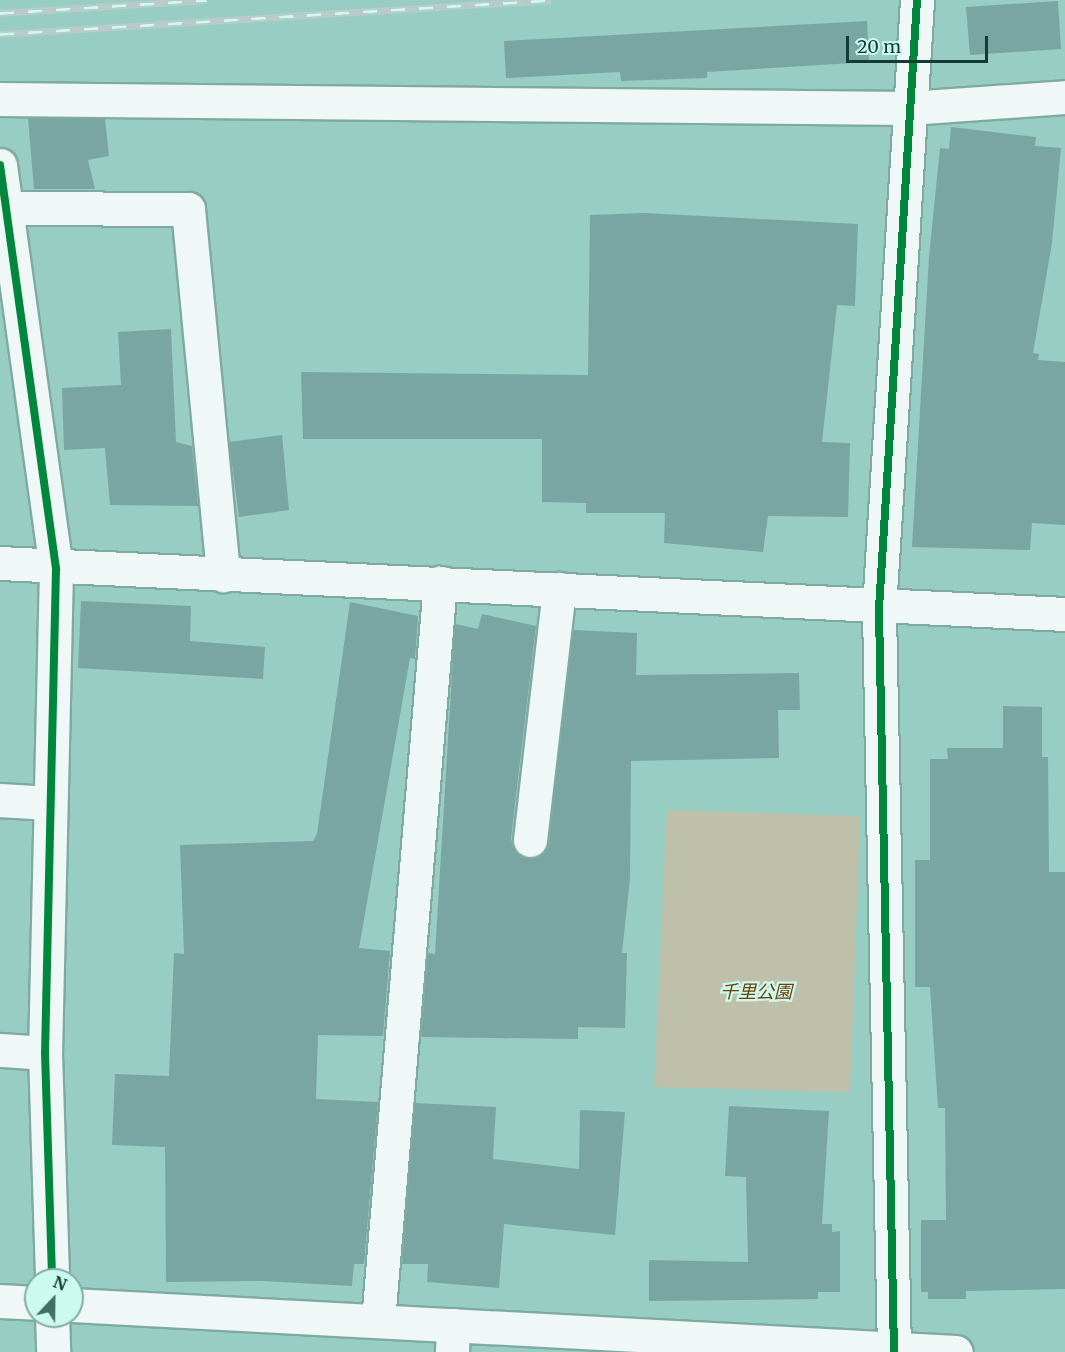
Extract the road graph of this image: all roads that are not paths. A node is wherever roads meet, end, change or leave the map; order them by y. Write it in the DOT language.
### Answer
graph roads {
  1 [pos="917,0"];
  2 [pos="1065,97"];
  3 [pos="0,99"];
  4 [pos="909,108"];
  5 [pos="0,165"];
  6 [pos="6,208"];
  7 [pos="0,562"];
  8 [pos="56,569"];
  9 [pos="223,575"];
  10 [pos="440,583"];
  11 [pos="559,590"];
  12 [pos="879,608"];
  13 [pos="1065,614"];
  14 [pos="0,800"];
  15 [pos="50,803"];
  16 [pos="530,840"];
  17 [pos="0,1050"];
  18 [pos="45,1053"];
  19 [pos="52,1268"];
  20 [pos="0,1301"];
  21 [pos="24,1302"];
  22 [pos="84,1306"];
  23 [pos="378,1321"];
  24 [pos="52,1328"];
  25 [pos="453,1338"];
  26 [pos="894,1350"];
  27 [pos="53,1352"];
  28 [pos="956,1352"];
  1 -- 4 [label="street"];
  2 -- 4 [label="street"];
  3 -- 4 [label="street"];
  4 -- 12 [label="street"];
  5 -- 6 [label="street"];
  6 -- 8 [label="street"];
  6 -- 9 [label="street"];
  7 -- 8 [label="street"];
  8 -- 9 [label="street"];
  8 -- 15 [label="street"];
  9 -- 10 [label="street"];
  10 -- 11 [label="street"];
  10 -- 23 [label="street"];
  11 -- 12 [label="street"];
  11 -- 16 [label="street"];
  12 -- 13 [label="street"];
  12 -- 26 [label="street"];
  14 -- 15 [label="street"];
  15 -- 18 [label="street"];
  17 -- 18 [label="street"];
  18 -- 19 [label="street"];
  20 -- 21 [label="street"];
  22 -- 23 [label="street"];
  23 -- 25 [label="street"];
  24 -- 27 [label="street"];
  25 -- 26 [label="street"];
  26 -- 28 [label="street"];
}
